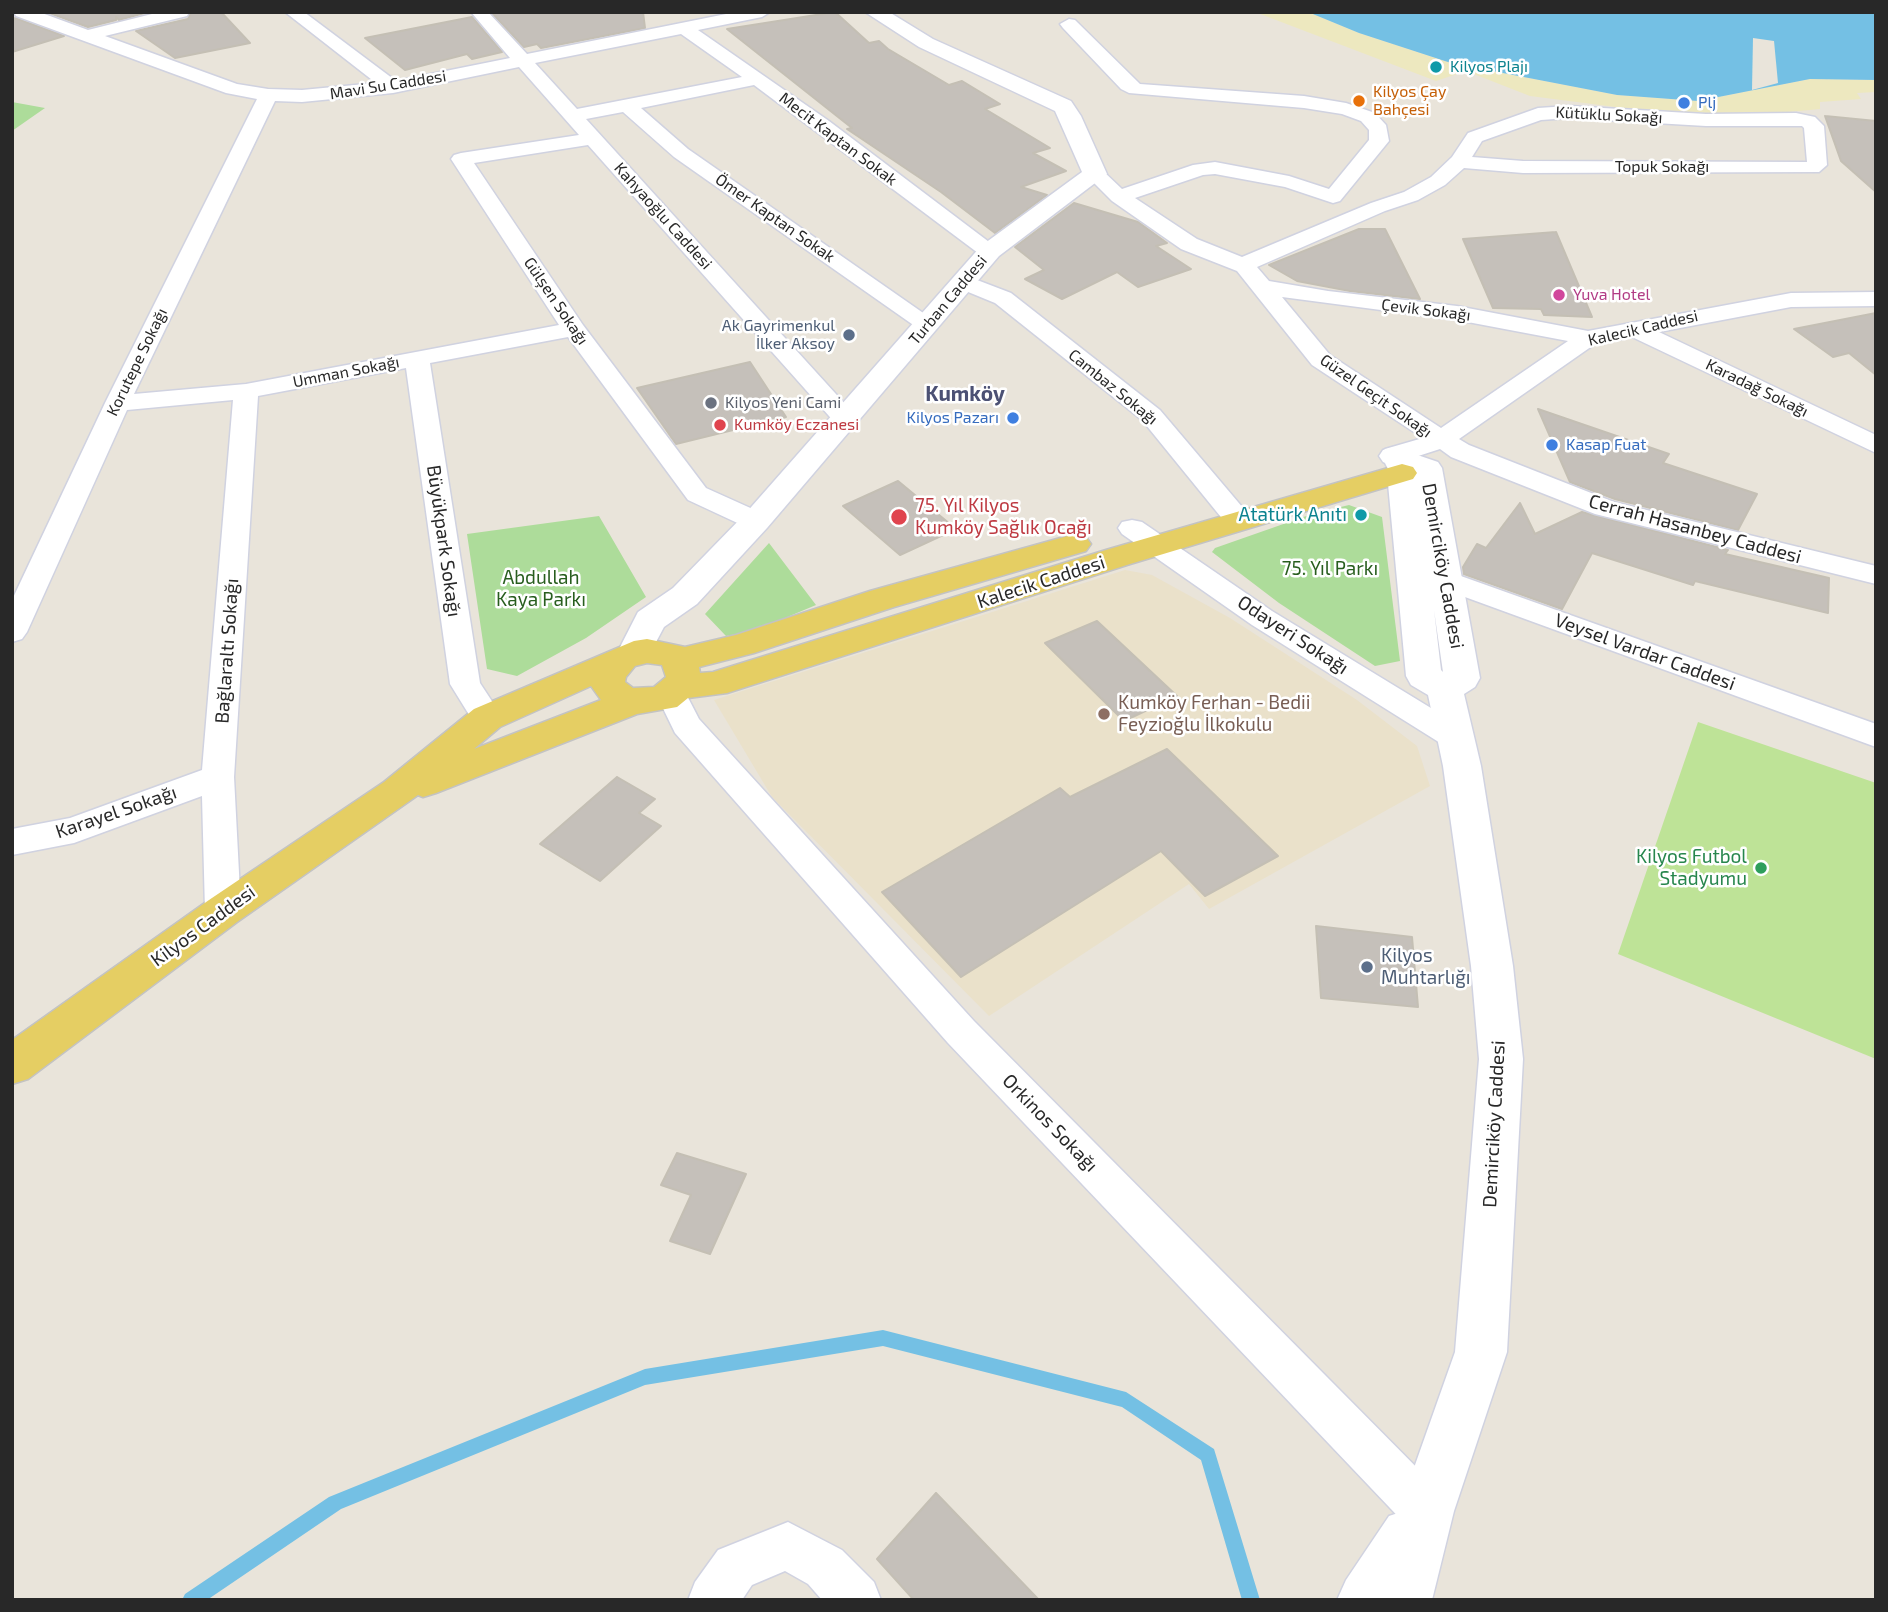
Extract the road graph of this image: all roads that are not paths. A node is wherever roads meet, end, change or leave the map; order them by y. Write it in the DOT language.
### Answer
graph roads {
  1 [pos="22,12"];
  2 [pos="181,12"];
  3 [pos="293,12"];
  4 [pos="479,12"];
  5 [pos="762,12"];
  6 [pos="875,12"];
  7 [pos="683,20"];
  8 [pos="1069,24"];
  9 [pos="86,36"];
  10 [pos="522,62"];
  11 [pos="758,79"];
  12 [pos="393,87"];
  13 [pos="268,95"];
  14 [pos="628,106"];
  15 [pos="573,116"];
  16 [pos="1808,121"];
  17 [pos="594,138"];
  18 [pos="1460,161"];
  19 [pos="1095,174"];
  20 [pos="1119,197"];
  21 [pos="1333,197"];
  22 [pos="1378,207"];
  23 [pos="990,251"];
  24 [pos="1245,266"];
  25 [pos="964,282"];
  26 [pos="1263,287"];
  27 [pos="1875,299"];
  28 [pos="927,324"];
  29 [pos="574,330"];
  30 [pos="1637,330"];
  31 [pos="1588,338"];
  32 [pos="417,358"];
  33 [pos="246,391"];
  34 [pos="117,403"];
  35 [pos="846,420"];
  36 [pos="1876,445"];
  37 [pos="1416,459"];
  38 [pos="1232,512"];
  39 [pos="756,521"];
  40 [pos="1145,536"];
  41 [pos="1869,568"];
  42 [pos="1412,575"];
  43 [pos="1448,581"];
  44 [pos="12,632"];
  45 [pos="657,681"];
  46 [pos="1445,689"];
  47 [pos="487,718"];
  48 [pos="1876,736"];
  49 [pos="1456,738"];
  50 [pos="219,777"];
  51 [pos="397,792"];
  52 [pos="12,842"];
  53 [pos="223,911"];
  54 [pos="12,1065"];
  55 [pos="1426,1511"];
  56 [pos="713,1600"];
  57 [pos="856,1600"];
  58 [pos="1366,1600"];
  59 [pos="1403,1600"];
  1 -- 9 [label="street, Mavi Su Caddesi"];
  2 -- 9 [label="street"];
  3 -- 12 [label="street"];
  4 -- 10 [label="street, Kahyaoğlu Caddesi"];
  5 -- 7 [label="street, Mavi Su Caddesi"];
  6 -- 19 [label="main road"];
  7 -- 10 [label="street, Mavi Su Caddesi"];
  7 -- 11 [label="street, Mecit Kaptan Sokak"];
  8 -- 21 [label="street"];
  9 -- 13 [label="street, Mavi Su Caddesi"];
  10 -- 12 [label="street, Mavi Su Caddesi"];
  10 -- 15 [label="street, Kahyaoğlu Caddesi"];
  11 -- 14 [label="street"];
  11 -- 23 [label="street, Mecit Kaptan Sokak"];
  12 -- 13 [label="street, Mavi Su Caddesi"];
  13 -- 34 [label="street, Korutepe Sokağı"];
  14 -- 15 [label="street"];
  14 -- 28 [label="street, Ömer Kaptan Sokak"];
  15 -- 17 [label="street, Kahyaoğlu Caddesi"];
  16 -- 18 [label="street, Kütüklu Sokağı"];
  16 -- 18 [label="street, Topuk Sokağı"];
  17 -- 29 [label="street, Gülşen Sokağı"];
  17 -- 35 [label="street, Kahyaoğlu Caddesi"];
  18 -- 22 [label="street, Kütüklu Sokağı"];
  19 -- 20 [label="street, Güzel Geçit Sokağı"];
  19 -- 23 [label="main road, Turban Caddesi"];
  20 -- 21 [label="street"];
  20 -- 24 [label="street, Güzel Geçit Sokağı"];
  21 -- 22 [label="street"];
  22 -- 24 [label="street, Kütüklu Sokağı"];
  23 -- 25 [label="main road, Turban Caddesi"];
  24 -- 26 [label="street, Güzel Geçit Sokağı"];
  25 -- 28 [label="main road, Turban Caddesi"];
  25 -- 38 [label="street, Cambaz Sokağı"];
  26 -- 31 [label="street, Çevik Sokağı"];
  26 -- 37 [label="street, Güzel Geçit Sokağı"];
  27 -- 30 [label="street, Kalecik Caddesi"];
  28 -- 35 [label="main road, Turban Caddesi"];
  29 -- 32 [label="street, Umman Sokağı"];
  29 -- 39 [label="street, Gülşen Sokağı"];
  30 -- 31 [label="street, Kalecik Caddesi"];
  30 -- 36 [label="street, Karadağ Sokağı"];
  31 -- 37 [label="street, Kalecik Caddesi"];
  32 -- 33 [label="street, Umman Sokağı"];
  32 -- 47 [label="street, Büyükpark Sokağı"];
  33 -- 34 [label="street, Umman Sokağı"];
  33 -- 50 [label="street, Bağlaraltı Sokağı"];
  34 -- 44 [label="street, Korutepe Sokağı"];
  35 -- 39 [label="main road, Turban Caddesi"];
  37 -- 38 [label="main road, Kalecik Caddesi"];
  37 -- 41 [label="street, Cerrah Hasanbey Caddesi"];
  37 -- 42 [label="main road, Demirciköy Caddesi"];
  37 -- 43 [label="main road, Demirciköy Caddesi"];
  38 -- 40 [label="main road, Kalecik Caddesi"];
  39 -- 45 [label="main road, Turban Caddesi"];
  40 -- 45 [label="main road, Kalecik Caddesi"];
  40 -- 49 [label="street, Odayeri Sokağı"];
  42 -- 43 [label="street, Veysel Vardar Caddesi"];
  42 -- 46 [label="main road, Demirciköy Caddesi"];
  43 -- 46 [label="main road, Demirciköy Caddesi"];
  43 -- 48 [label="street, Veysel Vardar Caddesi"];
  45 -- 47 [label="main road"];
  45 -- 51 [label="main road"];
  45 -- 55 [label="street, Orkinos Sokağı"];
  46 -- 49 [label="main road, Demirciköy Caddesi"];
  47 -- 51 [label="main road"];
  49 -- 55 [label="main road, Demirciköy Caddesi"];
  50 -- 52 [label="street, Karayel Sokağı"];
  50 -- 53 [label="street, Bağlaraltı Sokağı"];
  51 -- 53 [label="main road, Kilyos Caddesi"];
  53 -- 54 [label="main road, Kilyos Caddesi"];
  55 -- 58 [label="main road, Demirciköy Caddesi"];
  55 -- 59 [label="main road, Demirciköy Caddesi"];
  56 -- 57 [label="street"];
}
